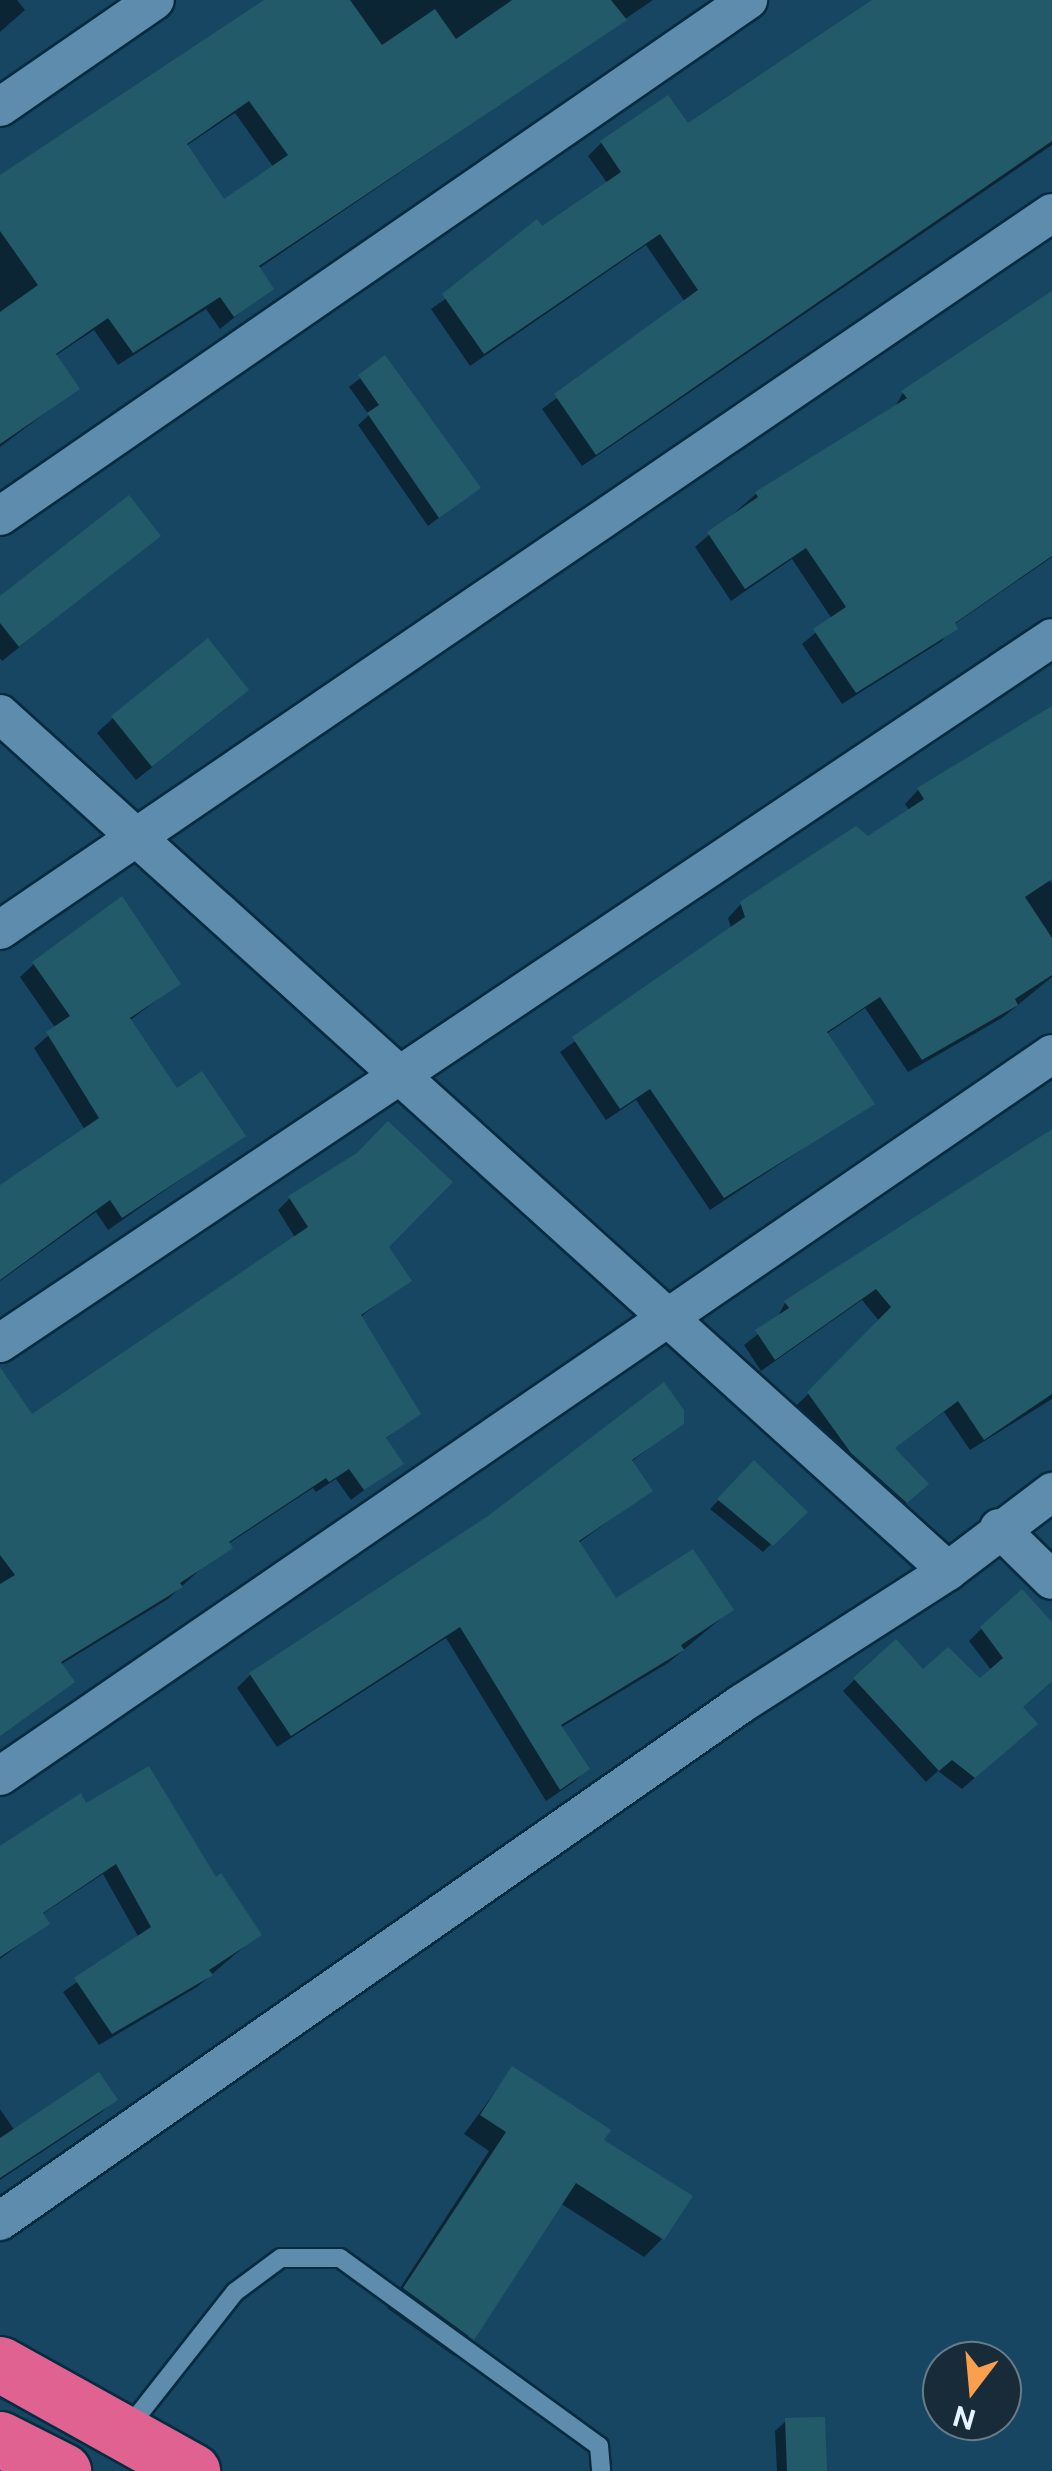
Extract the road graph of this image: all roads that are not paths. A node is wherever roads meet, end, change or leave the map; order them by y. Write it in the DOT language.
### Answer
graph roads {
  1 [pos="156,0"];
  2 [pos="748,0"];
  3 [pos="0,107"];
  4 [pos="1052,213"];
  5 [pos="0,516"];
  6 [pos="1052,638"];
  7 [pos="0,714"];
  8 [pos="135,838"];
  9 [pos="0,930"];
  10 [pos="1052,1054"];
  11 [pos="396,1075"];
  12 [pos="665,1320"];
  13 [pos="0,1343"];
  14 [pos="1052,1492"];
  15 [pos="999,1528"];
  16 [pos="948,1571"];
  17 [pos="1052,1580"];
  18 [pos="0,1776"];
  19 [pos="0,2221"];
  20 [pos="0,2364"];
  21 [pos="124,2432"];
  22 [pos="0,2439"];
  23 [pos="63,2471"];
  24 [pos="192,2471"];
  25 [pos="601,2471"];
  1 -- 3 [label="street"];
  2 -- 5 [label="street"];
  4 -- 8 [label="street"];
  6 -- 11 [label="street"];
  7 -- 8 [label="street"];
  8 -- 9 [label="street"];
  8 -- 11 [label="street"];
  10 -- 12 [label="street"];
  11 -- 12 [label="street"];
  11 -- 13 [label="street"];
  12 -- 16 [label="street"];
  12 -- 18 [label="street"];
  14 -- 15 [label="street"];
  15 -- 16 [label="street"];
  15 -- 17 [label="street"];
  16 -- 19 [label="street"];
  20 -- 21 [label="highway"];
  21 -- 24 [label="highway"];
  21 -- 25 [label="lane"];
  22 -- 23 [label="highway"];
}
